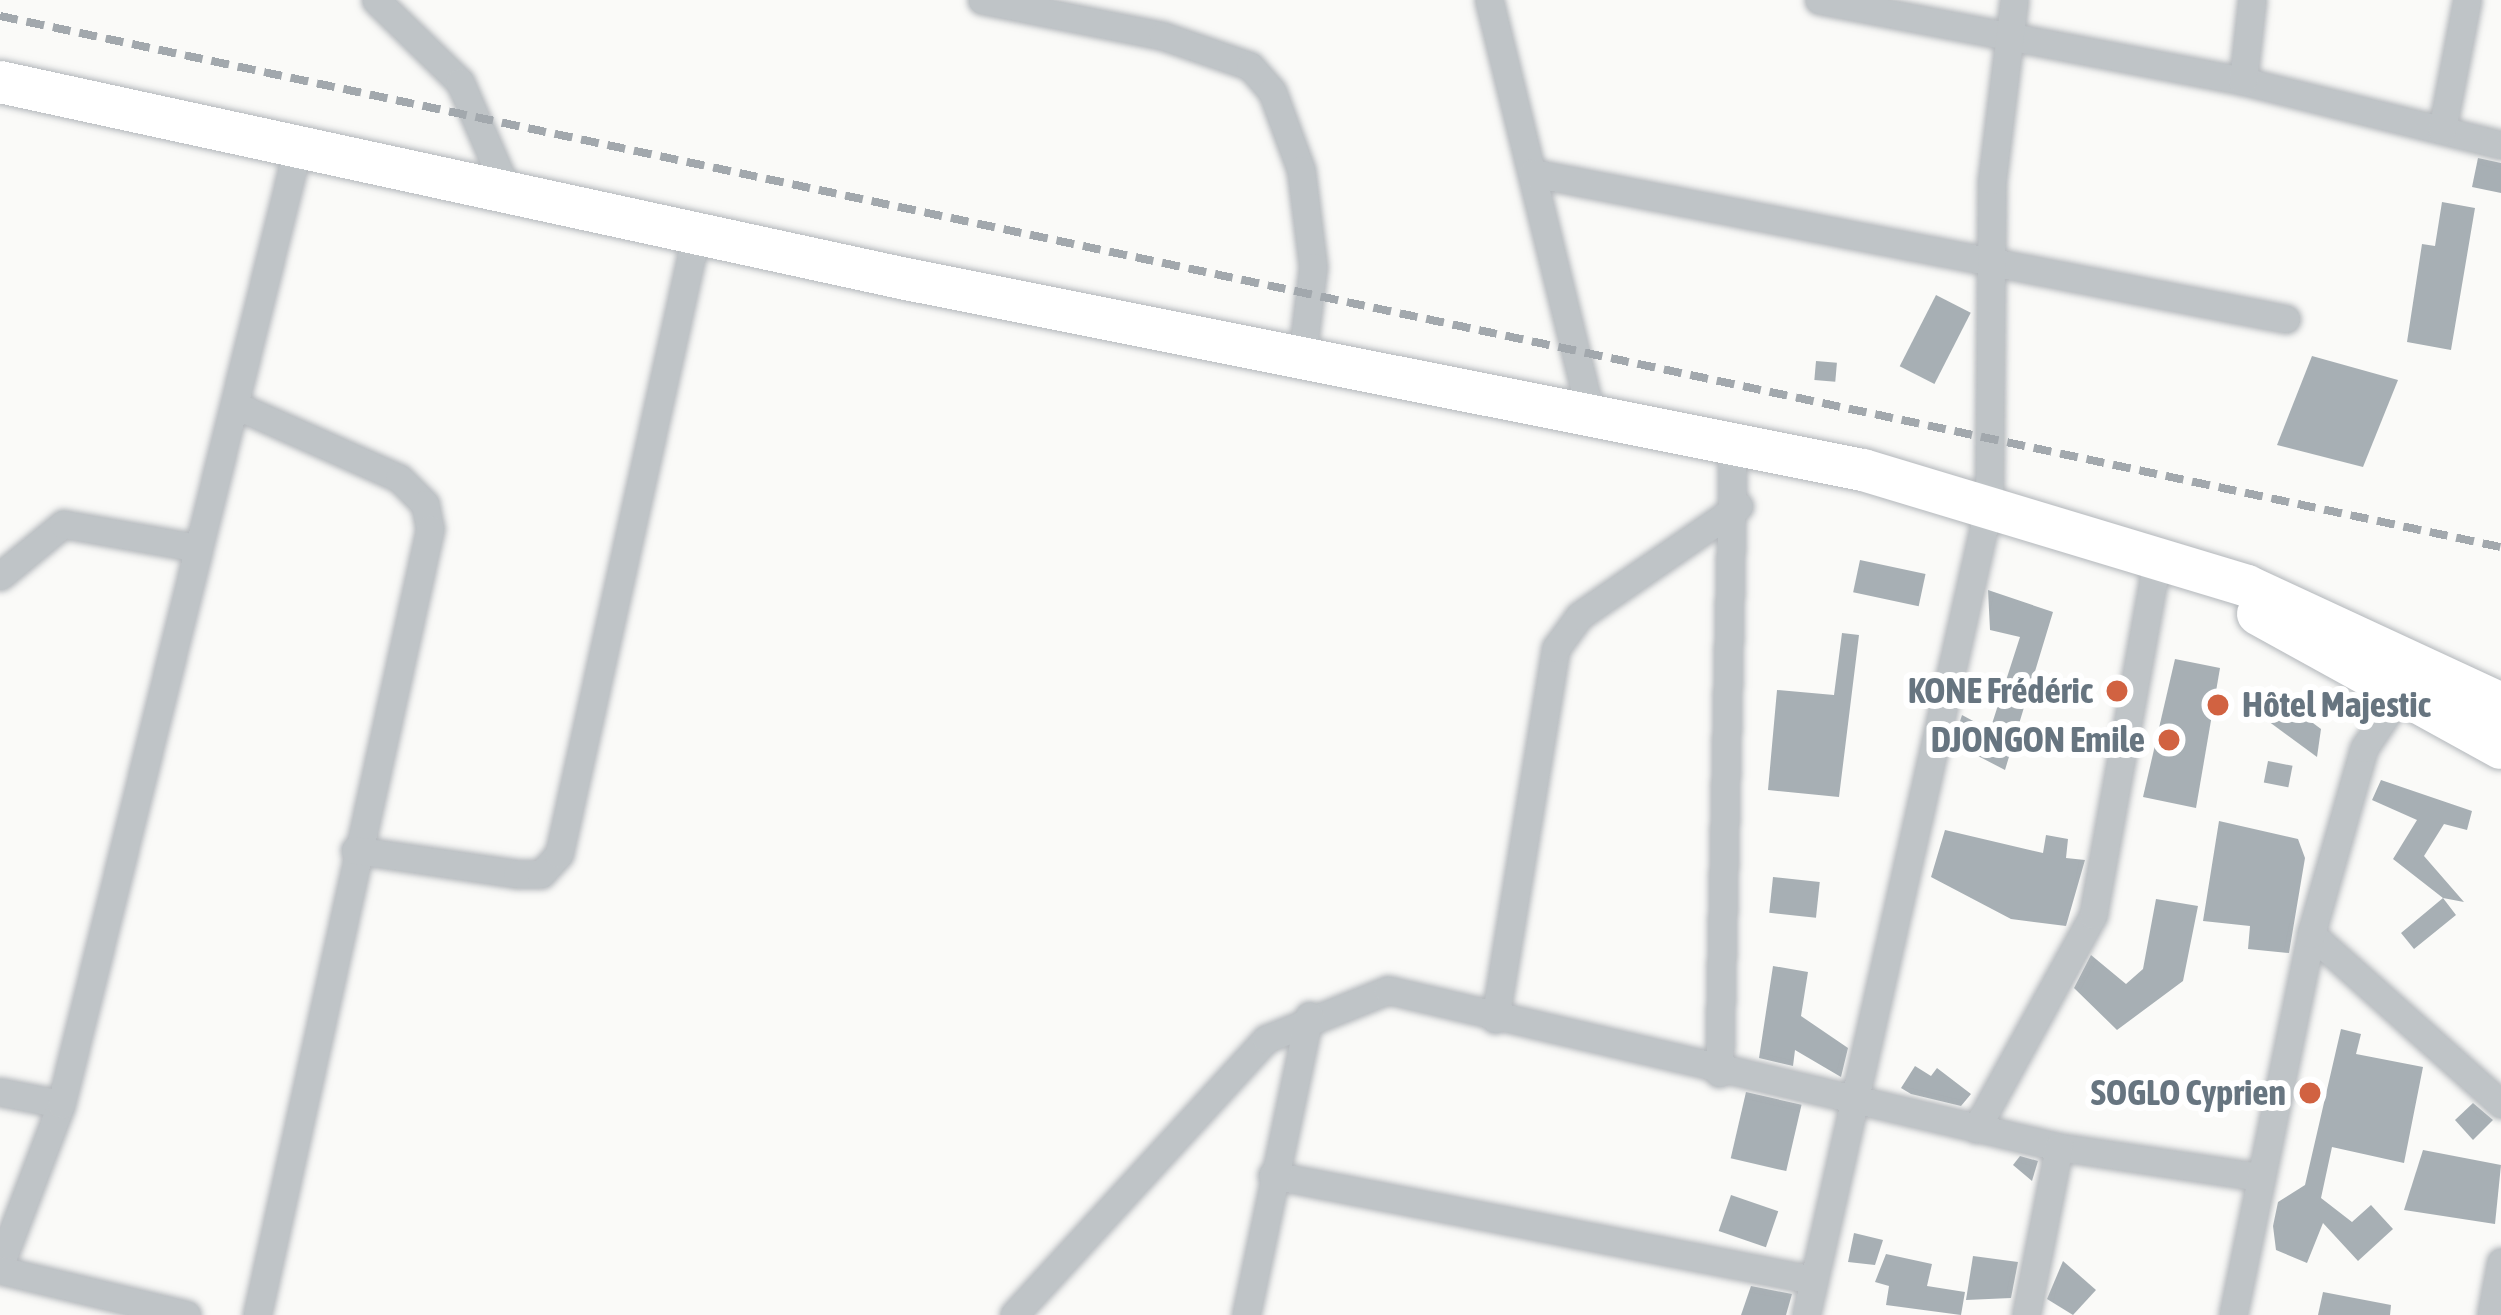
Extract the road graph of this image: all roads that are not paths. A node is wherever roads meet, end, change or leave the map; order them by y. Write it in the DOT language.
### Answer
graph roads {
  1 [pos="376,0"];
  2 [pos="982,0"];
  3 [pos="1490,0"];
  4 [pos="1819,0"];
  5 [pos="2014,0"];
  6 [pos="2252,0"];
  7 [pos="2467,0"];
  8 [pos="1851,3"];
  9 [pos="2010,34"];
  10 [pos="2243,81"];
  11 [pos="0,82"];
  12 [pos="2442,130"];
  13 [pos="2501,145"];
  14 [pos="298,146"];
  15 [pos="1533,173"];
  16 [pos="508,193"];
  17 [pos="696,235"];
  18 [pos="1993,262"];
  19 [pos="2286,319"];
  20 [pos="1303,350"];
  21 [pos="235,405"];
  22 [pos="1589,409"];
  23 [pos="1732,439"];
  24 [pos="1989,504"];
  25 [pos="1738,506"];
  26 [pos="198,548"];
  27 [pos="2157,559"];
  28 [pos="0,576"];
  29 [pos="2208,579"];
  30 [pos="2401,693"];
  31 [pos="2501,704"];
  32 [pos="2501,748"];
  33 [pos="355,850"];
  34 [pos="2311,934"];
  35 [pos="1309,1016"];
  36 [pos="1495,1019"];
  37 [pos="1719,1073"];
  38 [pos="0,1092"];
  39 [pos="1855,1102"];
  40 [pos="61,1104"];
  41 [pos="2501,1104"];
  42 [pos="1976,1129"];
  43 [pos="2060,1147"];
  44 [pos="1272,1175"];
  45 [pos="2259,1177"];
  46 [pos="2501,1262"];
  47 [pos="0,1268"];
  48 [pos="1814,1280"];
  49 [pos="187,1315"];
  50 [pos="257,1315"];
  51 [pos="1014,1315"];
  52 [pos="1246,1315"];
  53 [pos="1805,1315"];
  54 [pos="2026,1315"];
  55 [pos="2234,1315"];
  56 [pos="2492,1315"];
  1 -- 16 [label="street"];
  2 -- 20 [label="street"];
  3 -- 15 [label="street"];
  4 -- 8 [label="street"];
  5 -- 9 [label="street"];
  6 -- 10 [label="street"];
  7 -- 12 [label="street"];
  8 -- 9 [label="street"];
  9 -- 10 [label="street"];
  9 -- 18 [label="street"];
  10 -- 12 [label="street"];
  11 -- 14 [label="highway"];
  12 -- 13 [label="street"];
  14 -- 16 [label="highway"];
  14 -- 21 [label="street"];
  15 -- 18 [label="street"];
  15 -- 22 [label="street"];
  16 -- 17 [label="highway"];
  17 -- 20 [label="highway"];
  17 -- 33 [label="street"];
  18 -- 19 [label="street"];
  18 -- 24 [label="street"];
  20 -- 22 [label="highway"];
  21 -- 26 [label="street"];
  21 -- 33 [label="street"];
  22 -- 23 [label="highway"];
  23 -- 24 [label="highway"];
  23 -- 25 [label="street"];
  24 -- 27 [label="highway"];
  24 -- 39 [label="street"];
  25 -- 36 [label="street"];
  25 -- 37 [label="street"];
  26 -- 28 [label="street"];
  26 -- 40 [label="street"];
  27 -- 29 [label="highway"];
  27 -- 42 [label="street"];
  29 -- 30 [label="highway"];
  29 -- 31 [label="highway"];
  30 -- 32 [label="highway"];
  30 -- 34 [label="street"];
  33 -- 50 [label="street"];
  34 -- 41 [label="street"];
  34 -- 45 [label="street"];
  35 -- 36 [label="street"];
  35 -- 44 [label="street"];
  35 -- 51 [label="street"];
  36 -- 37 [label="street"];
  37 -- 39 [label="street"];
  38 -- 40 [label="street"];
  39 -- 42 [label="street"];
  39 -- 48 [label="street"];
  40 -- 47 [label="street"];
  42 -- 43 [label="street"];
  43 -- 45 [label="street"];
  43 -- 54 [label="street"];
  44 -- 48 [label="street"];
  44 -- 52 [label="street"];
  45 -- 55 [label="street"];
  46 -- 56 [label="street"];
  47 -- 49 [label="street"];
  48 -- 53 [label="street"];
}
